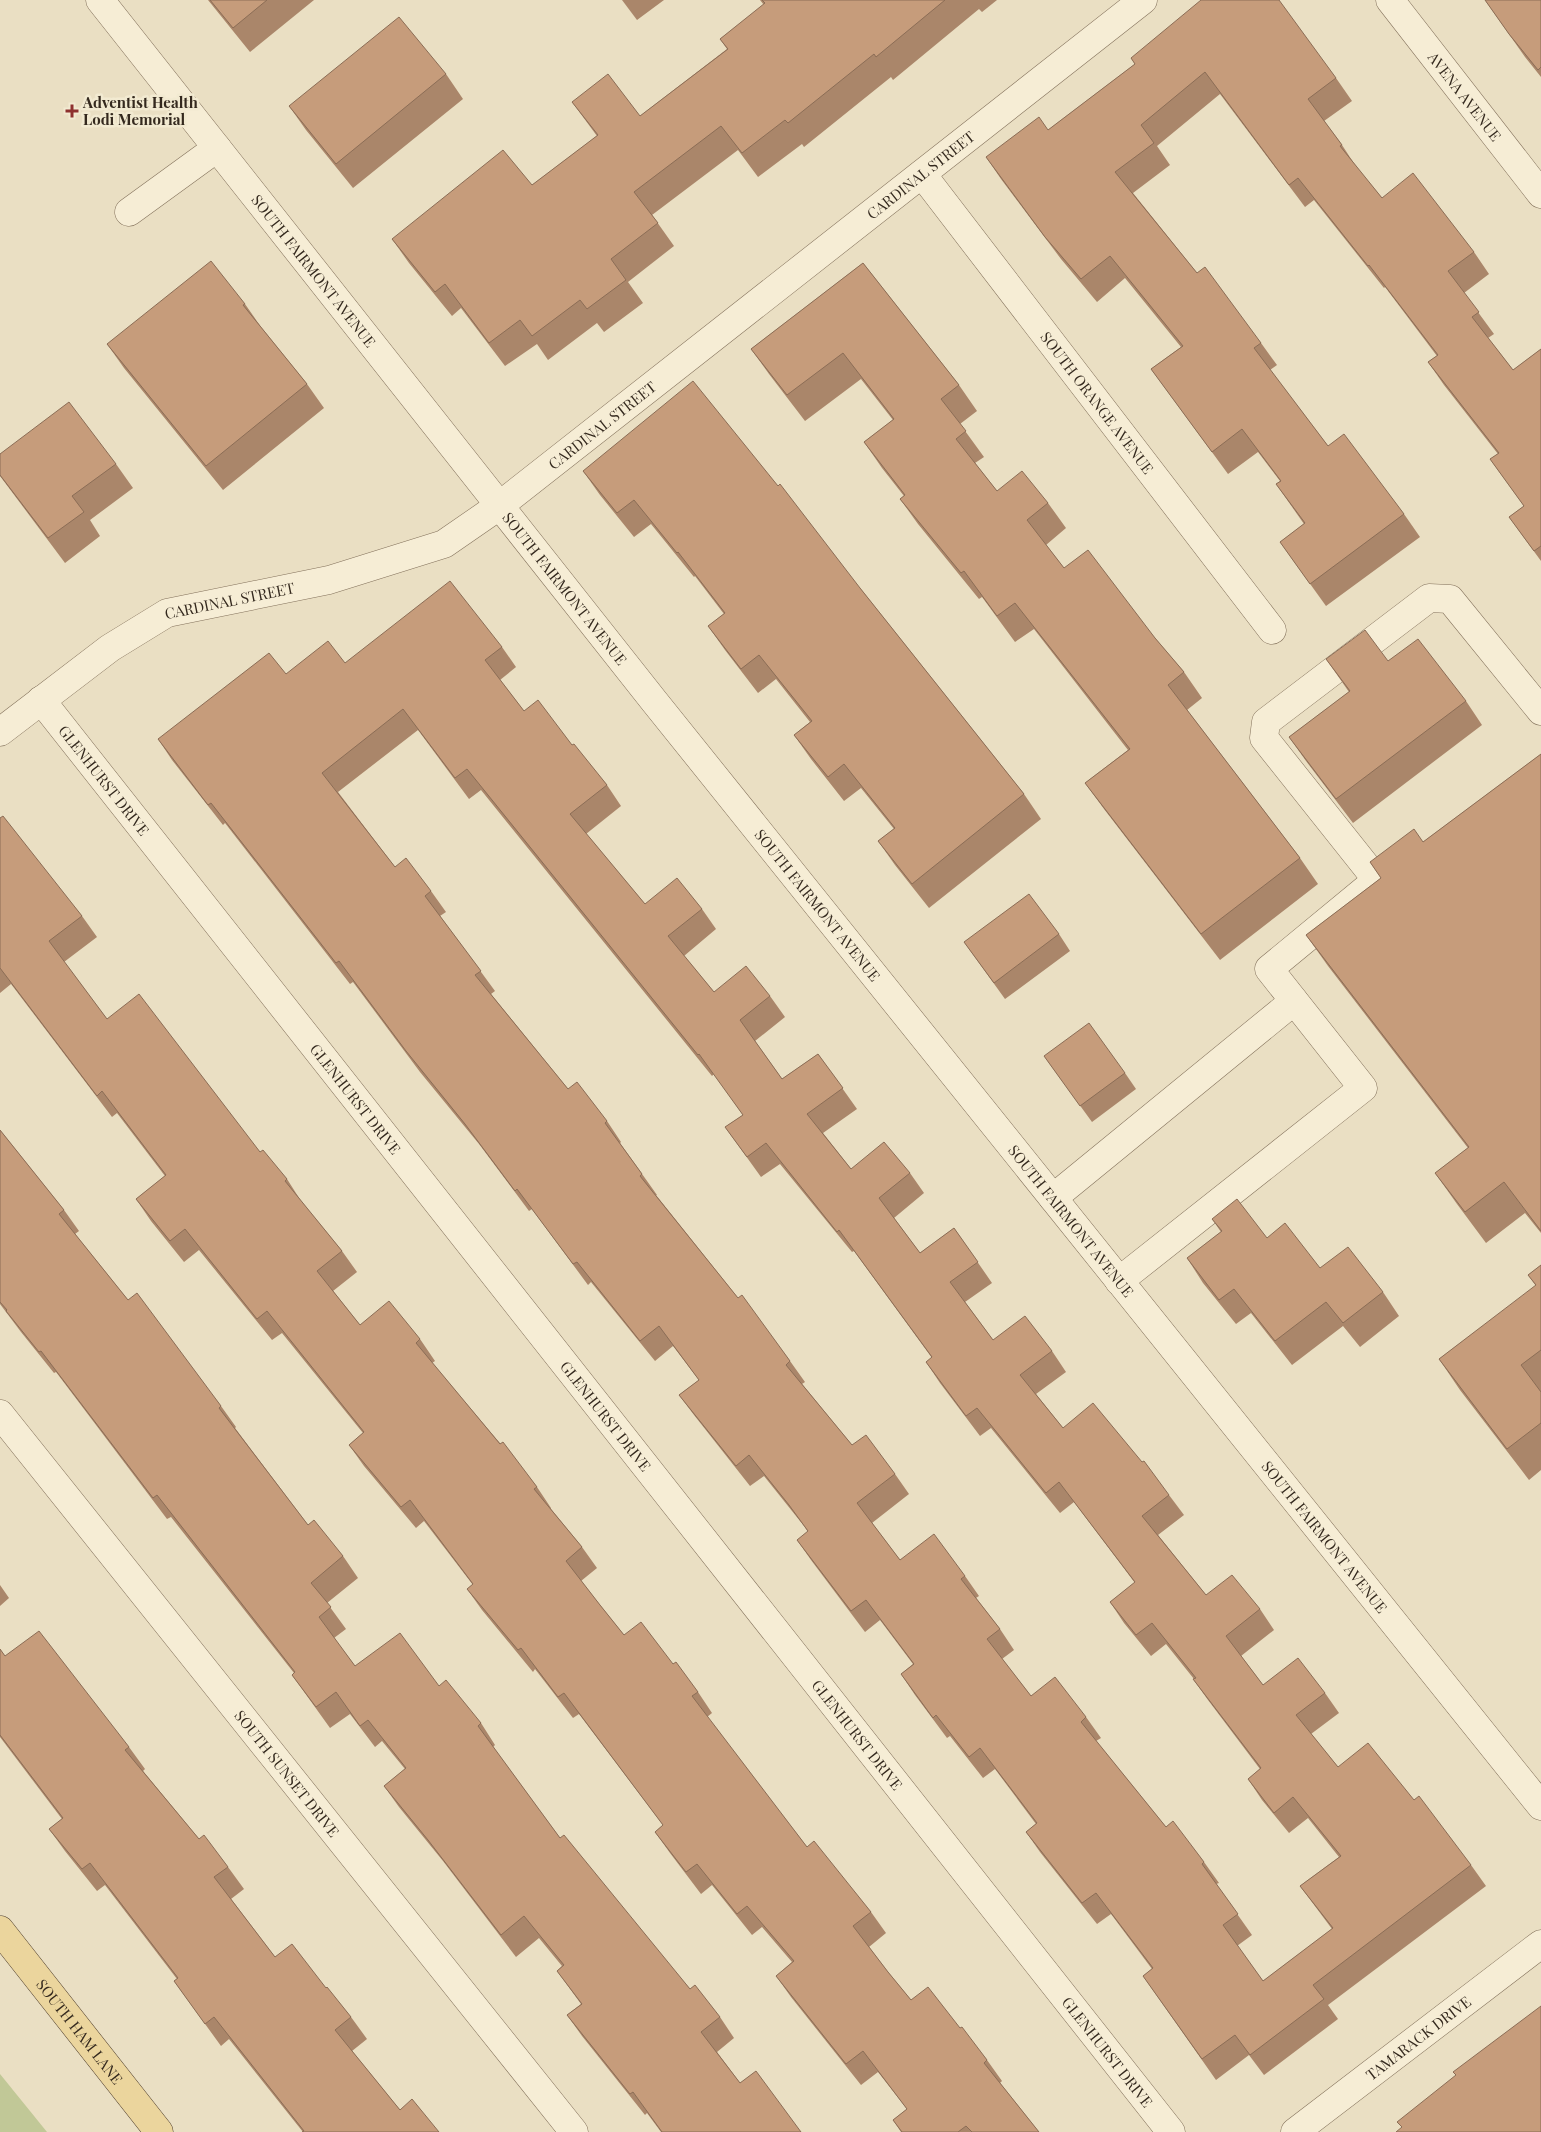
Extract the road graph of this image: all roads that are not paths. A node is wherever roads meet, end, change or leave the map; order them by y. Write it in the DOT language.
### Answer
graph roads {
  1 [pos="100,0"];
  2 [pos="1143,0"];
  3 [pos="1390,0"];
  4 [pos="217,148"];
  5 [pos="922,174"];
  6 [pos="1541,194"];
  7 [pos="129,212"];
  8 [pos="499,506"];
  9 [pos="1272,630"];
  10 [pos="41,700"];
  11 [pos="1541,710"];
  12 [pos="0,732"];
  13 [pos="1431,839"];
  14 [pos="1377,880"];
  15 [pos="1294,1001"];
  16 [pos="1053,1198"];
  17 [pos="1119,1280"];
  18 [pos="0,1414"];
  19 [pos="1541,1806"];
  20 [pos="0,1930"];
  21 [pos="1541,1944"];
  22 [pos="159,2132"];
  23 [pos="574,2132"];
  24 [pos="1171,2132"];
  25 [pos="1295,2132"];
  1 -- 4 [label="street, SOUTH FAIRMONT AVENUE"];
  2 -- 5 [label="street, CARDINAL STREET"];
  3 -- 6 [label="street, AVENA AVENUE"];
  4 -- 7 [label="street"];
  4 -- 8 [label="street, SOUTH FAIRMONT AVENUE"];
  5 -- 8 [label="street, CARDINAL STREET"];
  5 -- 9 [label="street, SOUTH ORANGE AVENUE"];
  8 -- 10 [label="street, CARDINAL STREET"];
  8 -- 16 [label="street, SOUTH FAIRMONT AVENUE"];
  10 -- 12 [label="street, CARDINAL STREET"];
  10 -- 24 [label="street, GLENHURST DRIVE"];
  11 -- 14 [label="street"];
  13 -- 14 [label="street"];
  14 -- 15 [label="street"];
  15 -- 16 [label="street"];
  15 -- 17 [label="street"];
  16 -- 17 [label="street, SOUTH FAIRMONT AVENUE"];
  17 -- 19 [label="street, SOUTH FAIRMONT AVENUE"];
  18 -- 23 [label="street, SOUTH SUNSET DRIVE"];
  20 -- 22 [label="main road, SOUTH HAM LANE"];
  21 -- 25 [label="street, TAMARACK DRIVE"];
}
